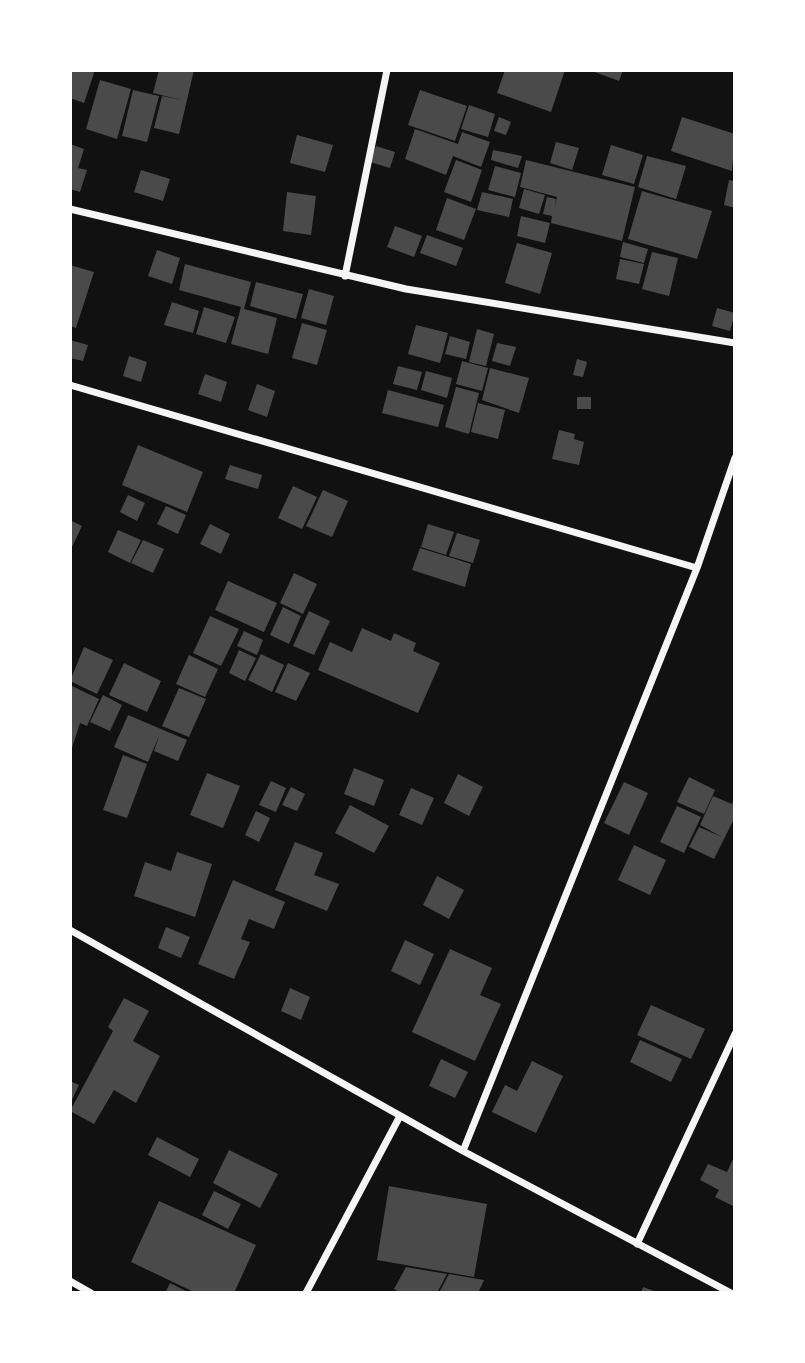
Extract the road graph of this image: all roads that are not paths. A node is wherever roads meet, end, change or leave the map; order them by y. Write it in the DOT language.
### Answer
graph roads {
  1 [pos="387,70"];
  2 [pos="70,209"];
  3 [pos="345,276"];
  4 [pos="735,343"];
  5 [pos="70,385"];
  6 [pos="735,458"];
  7 [pos="696,568"];
  8 [pos="70,930"];
  9 [pos="735,1034"];
  10 [pos="400,1116"];
  11 [pos="463,1151"];
  12 [pos="637,1244"];
  13 [pos="70,1281"];
  14 [pos="91,1293"];
  15 [pos="306,1293"];
  16 [pos="731,1293"];
  1 -- 3 [label="street"];
  2 -- 3 [label="street"];
  3 -- 4 [label="street"];
  5 -- 7 [label="street"];
  6 -- 7 [label="street"];
  7 -- 11 [label="street"];
  8 -- 10 [label="street"];
  9 -- 12 [label="street"];
  10 -- 11 [label="street"];
  10 -- 15 [label="street"];
  11 -- 12 [label="street"];
  12 -- 16 [label="street"];
  13 -- 14 [label="street"];
}
